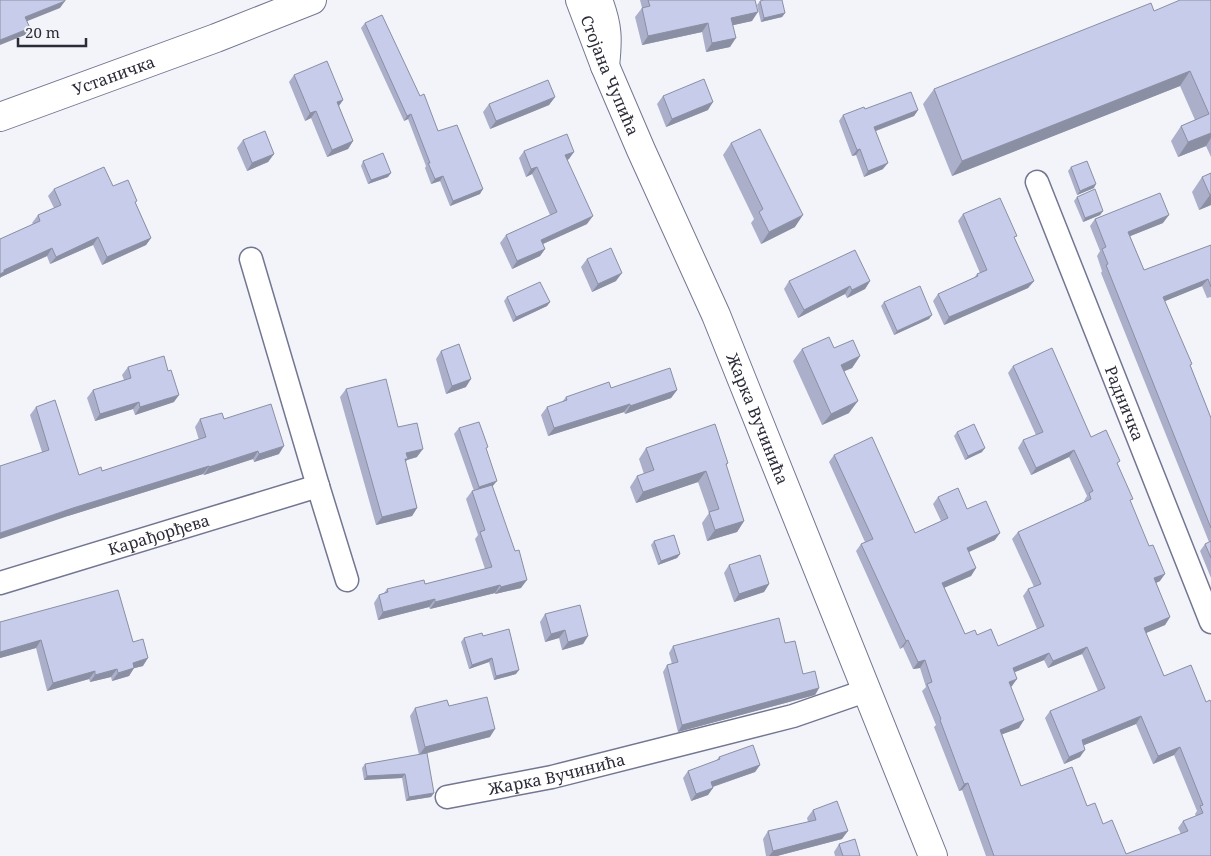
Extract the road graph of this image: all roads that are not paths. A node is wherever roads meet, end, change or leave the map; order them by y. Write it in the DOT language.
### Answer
graph roads {
  1 [pos="312,0"];
  2 [pos="580,0"];
  3 [pos="598,0"];
  4 [pos="605,66"];
  5 [pos="0,117"];
  6 [pos="642,150"];
  7 [pos="1037,182"];
  8 [pos="251,259"];
  9 [pos="318,486"];
  10 [pos="347,580"];
  11 [pos="0,583"];
  12 [pos="1211,622"];
  13 [pos="868,690"];
  14 [pos="447,797"];
  15 [pos="933,856"];
  1 -- 5 [label="street, Устаничка"];
  2 -- 4 [label="street, Стојана Чупића"];
  3 -- 4 [label="street"];
  4 -- 6 [label="street, Стојана Чупића"];
  6 -- 13 [label="street, Жарка Вучинића"];
  7 -- 12 [label="street, Радничка"];
  8 -- 9 [label="street"];
  9 -- 10 [label="street"];
  9 -- 11 [label="street, Карађорђева"];
  13 -- 14 [label="street, Жарка Вучинића"];
  13 -- 15 [label="street, Жарка Вучинића"];
}
